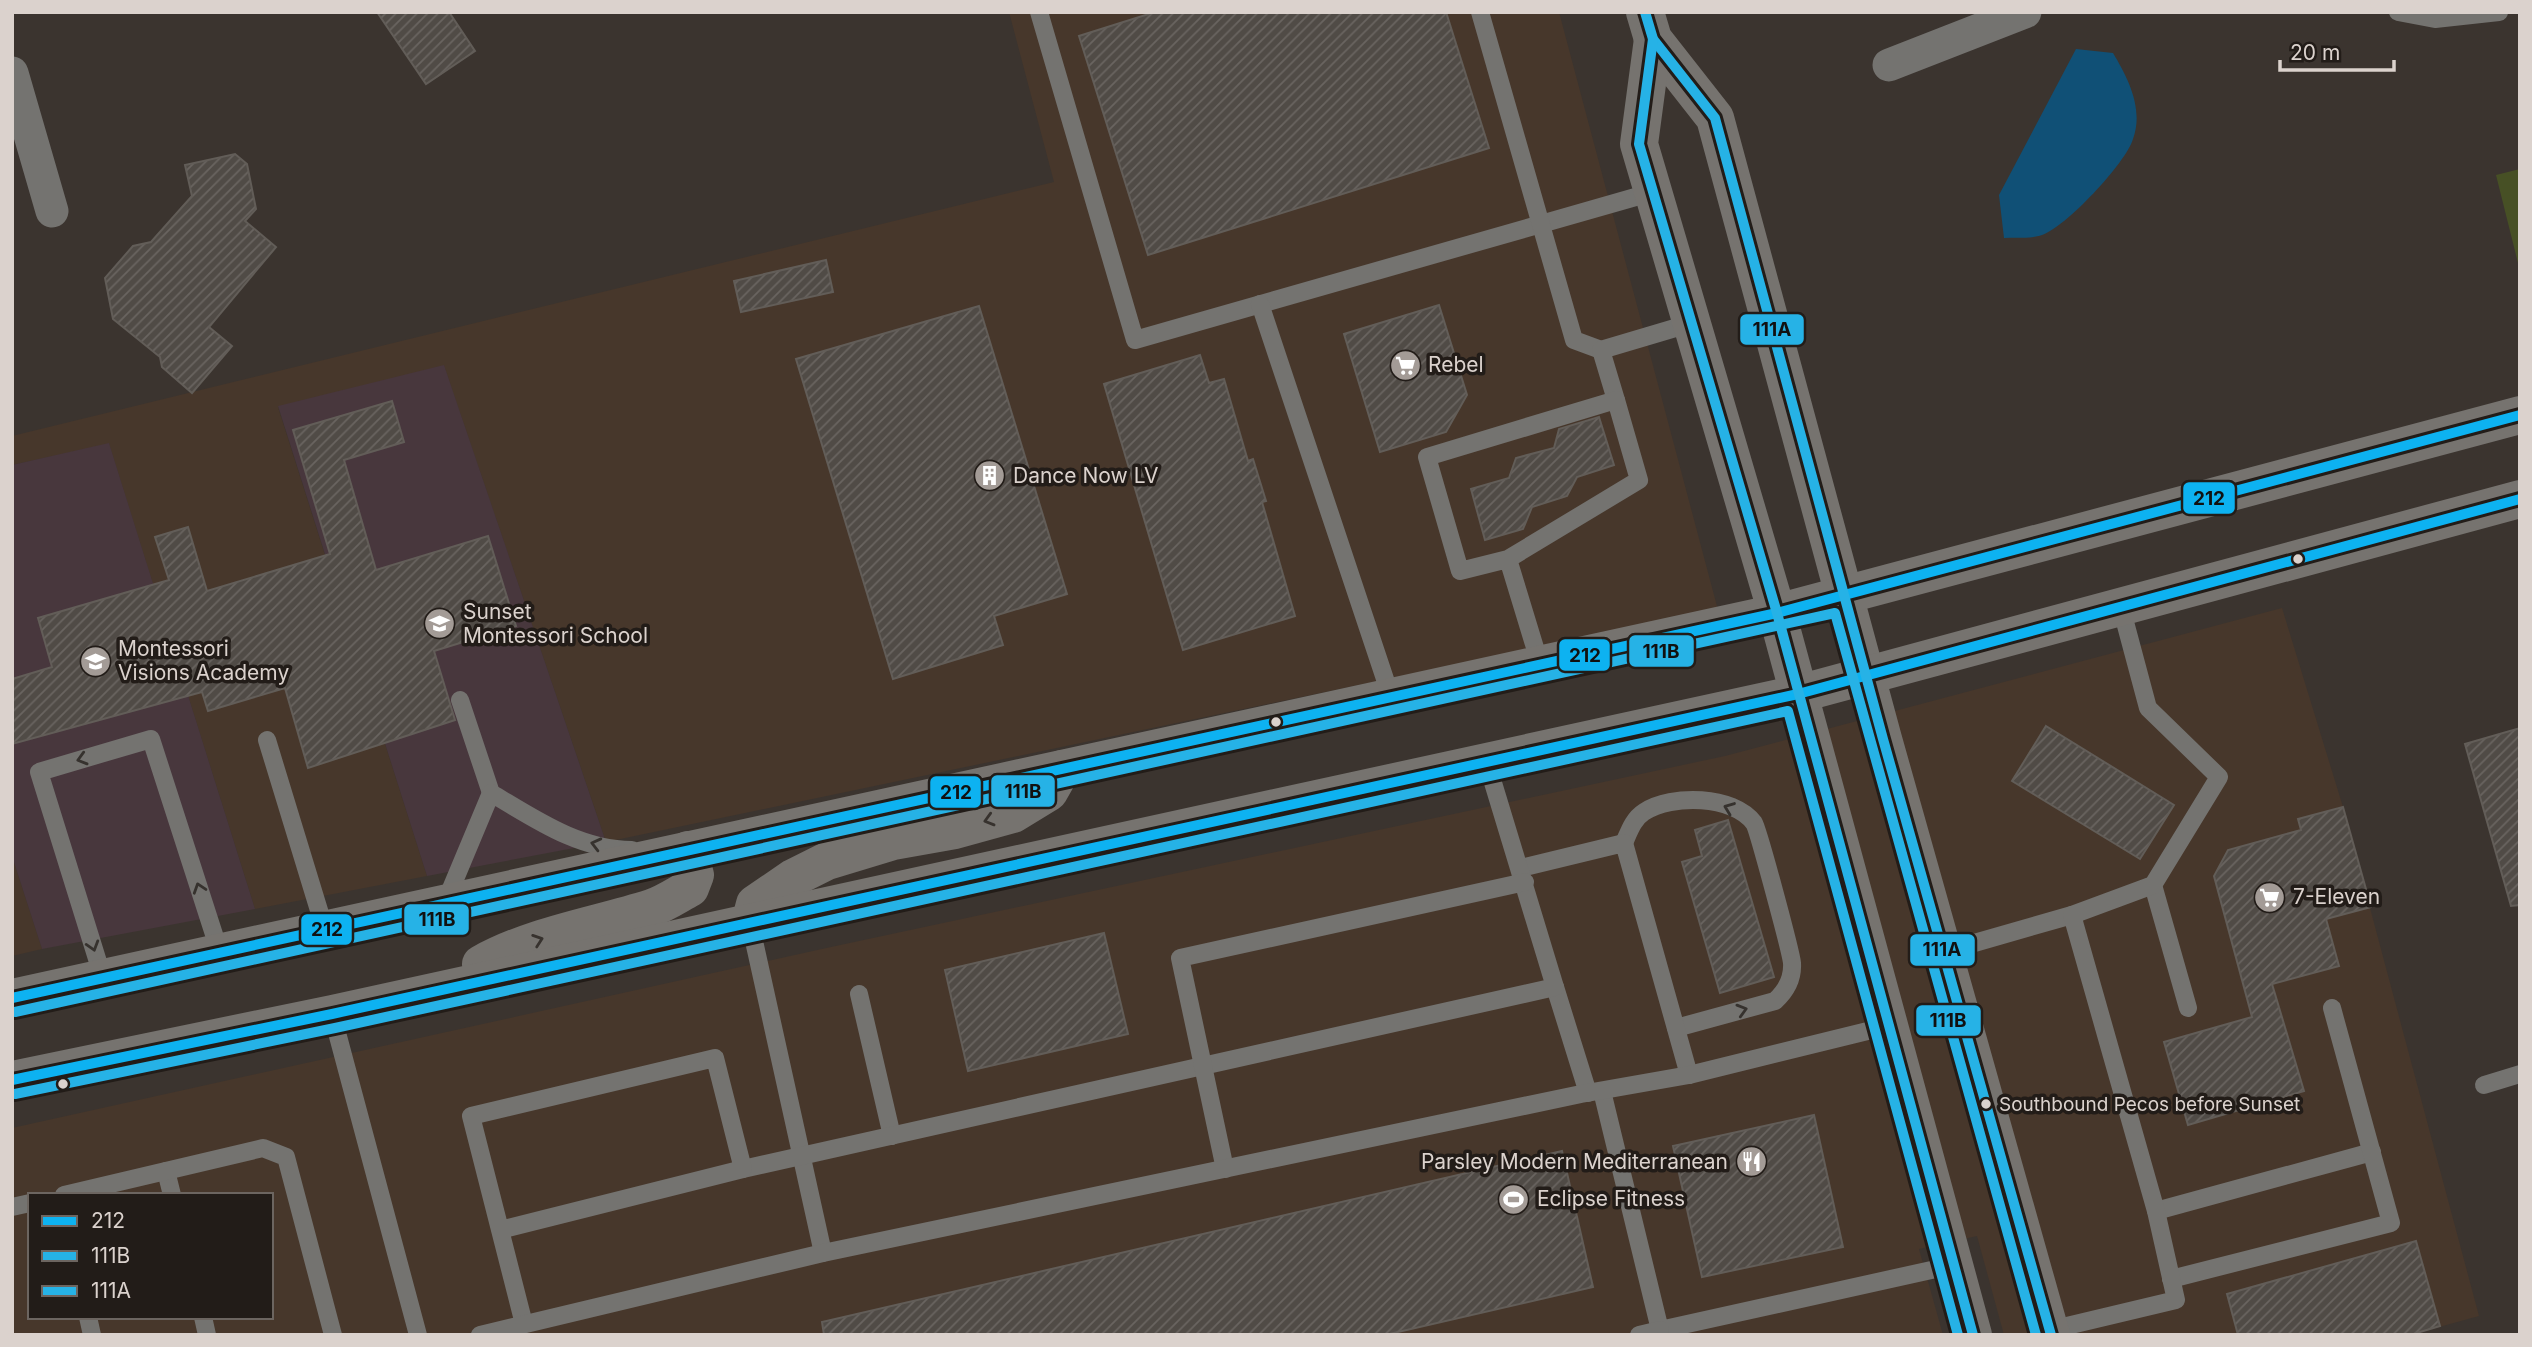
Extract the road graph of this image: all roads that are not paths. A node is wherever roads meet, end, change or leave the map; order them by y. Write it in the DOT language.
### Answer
graph roads {
  1 [pos="1039,12"];
  2 [pos="1480,12"];
  3 [pos="2025,12"];
  4 [pos="2398,12"];
  5 [pos="2499,12"];
  6 [pos="1649,25"];
  7 [pos="1889,65"];
  8 [pos="12,73"];
  9 [pos="1653,192"];
  10 [pos="52,211"];
  11 [pos="1543,223"];
  12 [pos="1260,304"];
  13 [pos="1692,323"];
  14 [pos="1601,350"];
  15 [pos="1616,400"];
  16 [pos="2520,415"];
  17 [pos="2520,499"];
  18 [pos="1508,559"];
  19 [pos="1845,596"];
  20 [pos="2121,607"];
  21 [pos="1777,613"];
  22 [pos="1540,664"];
  23 [pos="1867,675"];
  24 [pos="1798,694"];
  25 [pos="1391,697"];
  26 [pos="460,700"];
  27 [pos="267,740"];
  28 [pos="1487,763"];
  29 [pos="1062,769"];
  30 [pos="491,793"];
  31 [pos="1624,844"];
  32 [pos="688,850"];
  33 [pos="1523,876"];
  34 [pos="2153,885"];
  35 [pos="445,903"];
  36 [pos="2072,915"];
  37 [pos="750,923"];
  38 [pos="325,930"];
  39 [pos="1943,952"];
  40 [pos="220,953"];
  41 [pos="103,978"];
  42 [pos="462,986"];
  43 [pos="1555,988"];
  44 [pos="859,994"];
  45 [pos="12,998"];
  46 [pos="2188,1008"];
  47 [pos="2332,1008"];
  48 [pos="332,1014"];
  49 [pos="1888,1027"];
  50 [pos="1676,1028"];
  51 [pos="1203,1066"];
  52 [pos="2520,1074"];
  53 [pos="1689,1075"];
  54 [pos="12,1080"];
  55 [pos="2484,1084"];
  56 [pos="1595,1092"];
  57 [pos="892,1136"];
  58 [pos="2372,1152"];
  59 [pos="802,1156"];
  60 [pos="743,1169"];
  61 [pos="1225,1169"];
  62 [pos="166,1171"];
  63 [pos="72,1193"];
  64 [pos="172,1193"];
  65 [pos="2155,1211"];
  66 [pos="500,1230"];
  67 [pos="824,1253"];
  68 [pos="1954,1265"];
  69 [pos="2171,1279"];
  70 [pos="535,1327"];
  71 [pos="1660,1330"];
  72 [pos="2050,1332"];
  73 [pos="332,1335"];
  74 [pos="418,1335"];
  75 [pos="480,1335"];
  76 [pos="1639,1335"];
  77 [pos="1973,1335"];
  1 -- 12 [label="lane"];
  2 -- 11 [label="lane"];
  3 -- 7 [label="street"];
  4 -- 5 [label="lane"];
  6 -- 9 [label="main road"];
  6 -- 19 [label="main road"];
  8 -- 10 [label="street"];
  9 -- 11 [label="lane"];
  9 -- 13 [label="main road"];
  11 -- 12 [label="lane"];
  11 -- 14 [label="lane"];
  12 -- 25 [label="lane"];
  13 -- 14 [label="lane"];
  13 -- 21 [label="main road"];
  14 -- 15 [label="lane"];
  15 -- 18 [label="lane"];
  15 -- 18 [label="lane"];
  16 -- 19 [label="main road"];
  17 -- 20 [label="main road"];
  18 -- 22 [label="lane"];
  19 -- 21 [label="main road"];
  19 -- 23 [label="main road"];
  20 -- 23 [label="main road"];
  20 -- 34 [label="lane"];
  21 -- 22 [label="main road"];
  21 -- 24 [label="main road"];
  22 -- 25 [label="main road"];
  23 -- 24 [label="main road"];
  23 -- 39 [label="main road"];
  24 -- 28 [label="main road"];
  24 -- 49 [label="main road"];
  25 -- 29 [label="main road"];
  26 -- 30 [label="lane"];
  27 -- 38 [label="lane"];
  28 -- 33 [label="lane"];
  28 -- 37 [label="main road"];
  29 -- 32 [label="main road"];
  29 -- 37 [label="main road, one-way"];
  32 -- 30 [label="lane, one-way"];
  30 -- 35 [label="lane"];
  31 -- 33 [label="lane"];
  31 -- 50 [label="lane"];
  50 -- 31 [label="lane, one-way"];
  32 -- 35 [label="main road"];
  42 -- 32 [label="main road, one-way"];
  33 -- 43 [label="lane"];
  33 -- 51 [label="lane"];
  34 -- 36 [label="lane"];
  34 -- 46 [label="lane"];
  35 -- 38 [label="main road"];
  36 -- 39 [label="lane"];
  36 -- 65 [label="lane"];
  37 -- 42 [label="main road"];
  37 -- 59 [label="lane"];
  38 -- 40 [label="main road"];
  39 -- 72 [label="main road"];
  40 -- 41 [label="main road"];
  40 -- 41 [label="lane, one-way"];
  41 -- 45 [label="main road"];
  42 -- 48 [label="main road"];
  43 -- 51 [label="lane"];
  43 -- 56 [label="lane"];
  44 -- 57 [label="lane"];
  47 -- 58 [label="lane"];
  48 -- 54 [label="main road"];
  48 -- 74 [label="lane"];
  49 -- 53 [label="lane"];
  49 -- 68 [label="main road"];
  50 -- 53 [label="lane"];
  51 -- 57 [label="lane"];
  51 -- 61 [label="lane"];
  52 -- 55 [label="lane"];
  53 -- 56 [label="lane"];
  56 -- 61 [label="lane"];
  56 -- 71 [label="lane"];
  57 -- 59 [label="lane"];
  58 -- 65 [label="lane"];
  58 -- 69 [label="lane"];
  59 -- 60 [label="lane"];
  59 -- 67 [label="lane"];
  60 -- 66 [label="lane"];
  60 -- 66 [label="lane"];
  61 -- 67 [label="lane"];
  62 -- 63 [label="lane"];
  62 -- 64 [label="lane"];
  62 -- 73 [label="lane"];
  65 -- 69 [label="lane"];
  66 -- 70 [label="lane"];
  67 -- 70 [label="lane"];
  68 -- 71 [label="lane"];
  68 -- 77 [label="main road"];
  69 -- 72 [label="lane"];
  70 -- 75 [label="lane"];
  71 -- 76 [label="lane"];
}
